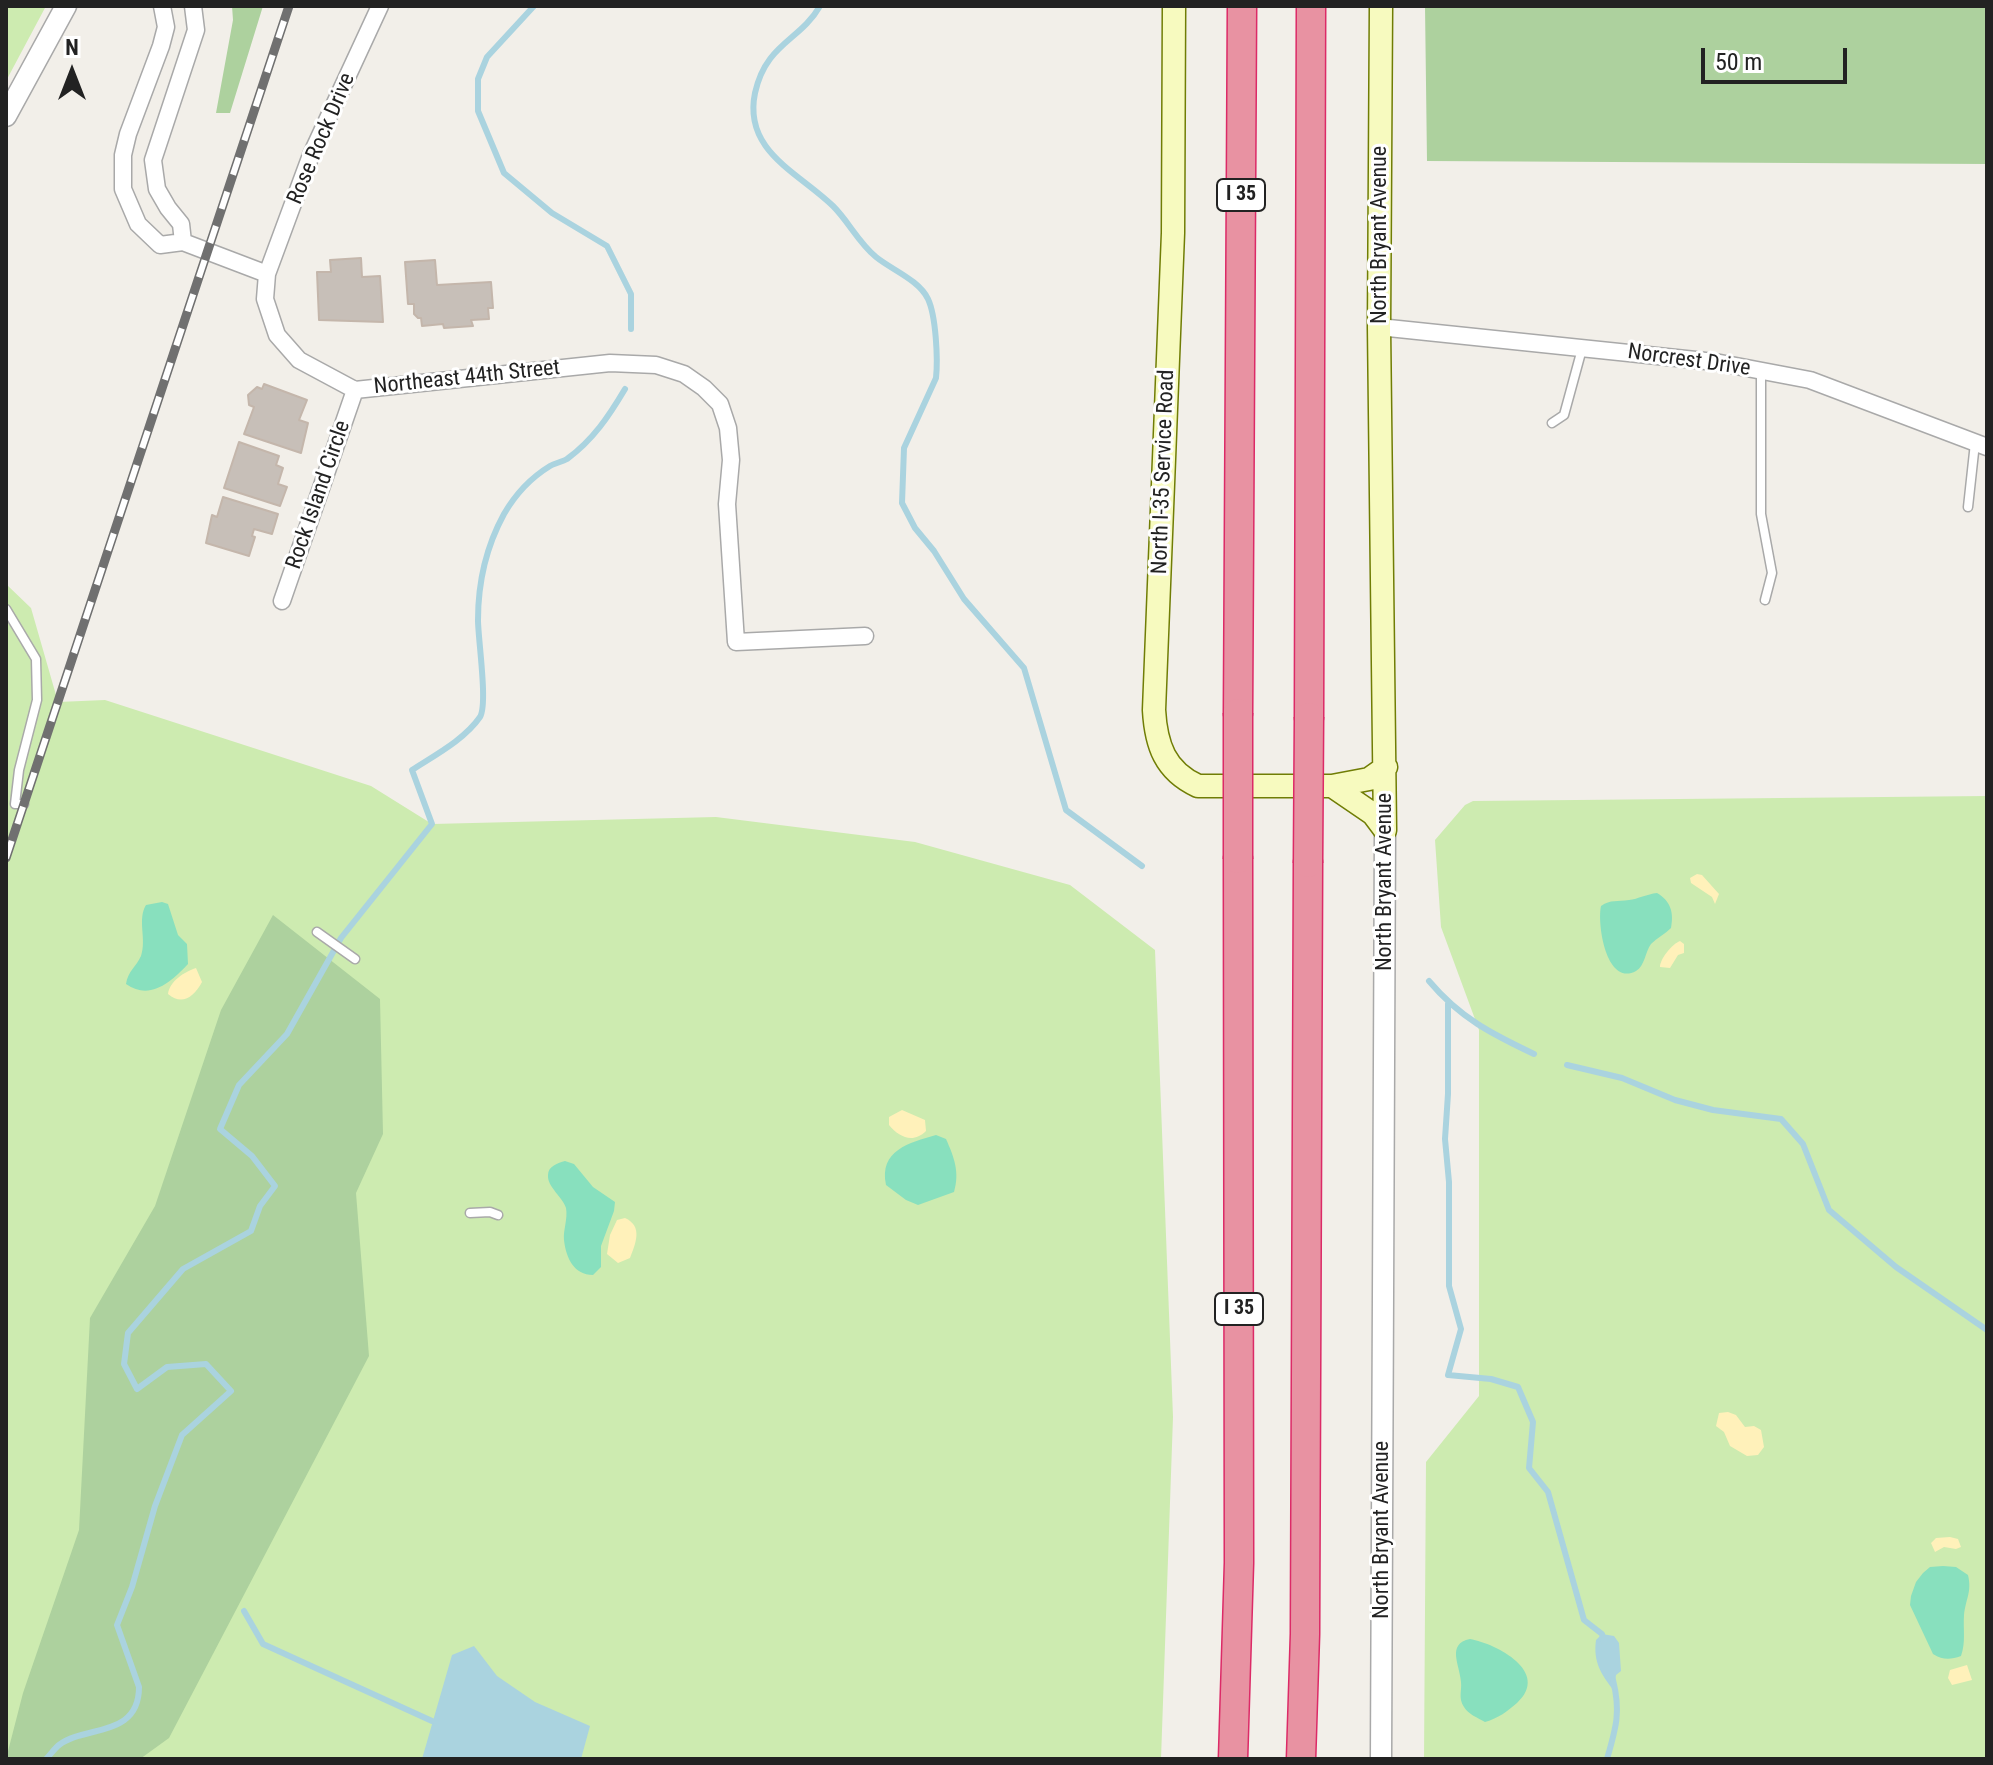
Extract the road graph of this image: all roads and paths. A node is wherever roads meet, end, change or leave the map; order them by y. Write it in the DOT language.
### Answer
graph roads {
  1 [pos="66,6"];
  2 [pos="162,6"];
  3 [pos="193,6"];
  4 [pos="380,6"];
  5 [pos="1174,6"];
  6 [pos="1242,6"];
  7 [pos="1311,6"];
  8 [pos="1381,6"];
  9 [pos="166,27"];
  10 [pos="196,30"];
  11 [pos="153,67"];
  12 [pos="180,77"];
  13 [pos="6,116"];
  14 [pos="123,155"];
  15 [pos="153,160"];
  16 [pos="183,242"];
  17 [pos="267,274"];
  18 [pos="1379,327"];
  19 [pos="1582,348"];
  20 [pos="1761,371"];
  21 [pos="355,390"];
  22 [pos="1552,423"];
  23 [pos="1981,445"];
  24 [pos="1968,507"];
  25 [pos="1765,600"];
  26 [pos="282,601"];
  27 [pos="6,609"];
  28 [pos="865,636"];
  29 [pos="1386,767"];
  30 [pos="1332,786"];
  31 [pos="24,804"];
  32 [pos="1385,830"];
  33 [pos="317,932"];
  34 [pos="355,959"];
  35 [pos="470,1213"];
  36 [pos="498,1215"];
  37 [pos="1233,1759"];
  38 [pos="1301,1759"];
  39 [pos="1381,1759"];
  1 -- 13 [label="street"];
  2 -- 9 [label="street"];
  3 -- 10 [label="street"];
  4 -- 17 [label="street, Rose Rock Drive"];
  5 -- 30 [label="main road, North I-35 Service Road"];
  6 -- 37 [label="highway, I 35, bridge"];
  7 -- 38 [label="highway, bridge"];
  8 -- 18 [label="main road, North Bryant Avenue"];
  9 -- 10 [label="street"];
  9 -- 11 [label="street"];
  10 -- 12 [label="street"];
  11 -- 12 [label="street"];
  11 -- 14 [label="street"];
  12 -- 15 [label="street"];
  14 -- 15 [label="street"];
  14 -- 16 [label="street"];
  15 -- 16 [label="street"];
  16 -- 17 [label="street"];
  17 -- 21 [label="street, Northeast 44th Street"];
  18 -- 19 [label="street, Norcrest Drive"];
  18 -- 29 [label="main road, North Bryant Avenue"];
  19 -- 20 [label="street, Norcrest Drive"];
  19 -- 22 [label="lane"];
  20 -- 23 [label="street, Norcrest Drive"];
  20 -- 25 [label="lane"];
  21 -- 26 [label="street, Rock Island Circle"];
  21 -- 28 [label="street, Northeast 44th Street"];
  23 -- 24 [label="lane"];
  27 -- 31 [label="lane"];
  29 -- 30 [label="main road, North I-35 Service Road"];
  29 -- 32 [label="main road, North Bryant Avenue"];
  30 -- 32 [label="main road"];
  32 -- 39 [label="street, North Bryant Avenue"];
  33 -- 34 [label="lane"];
  35 -- 36 [label="lane"];
}
